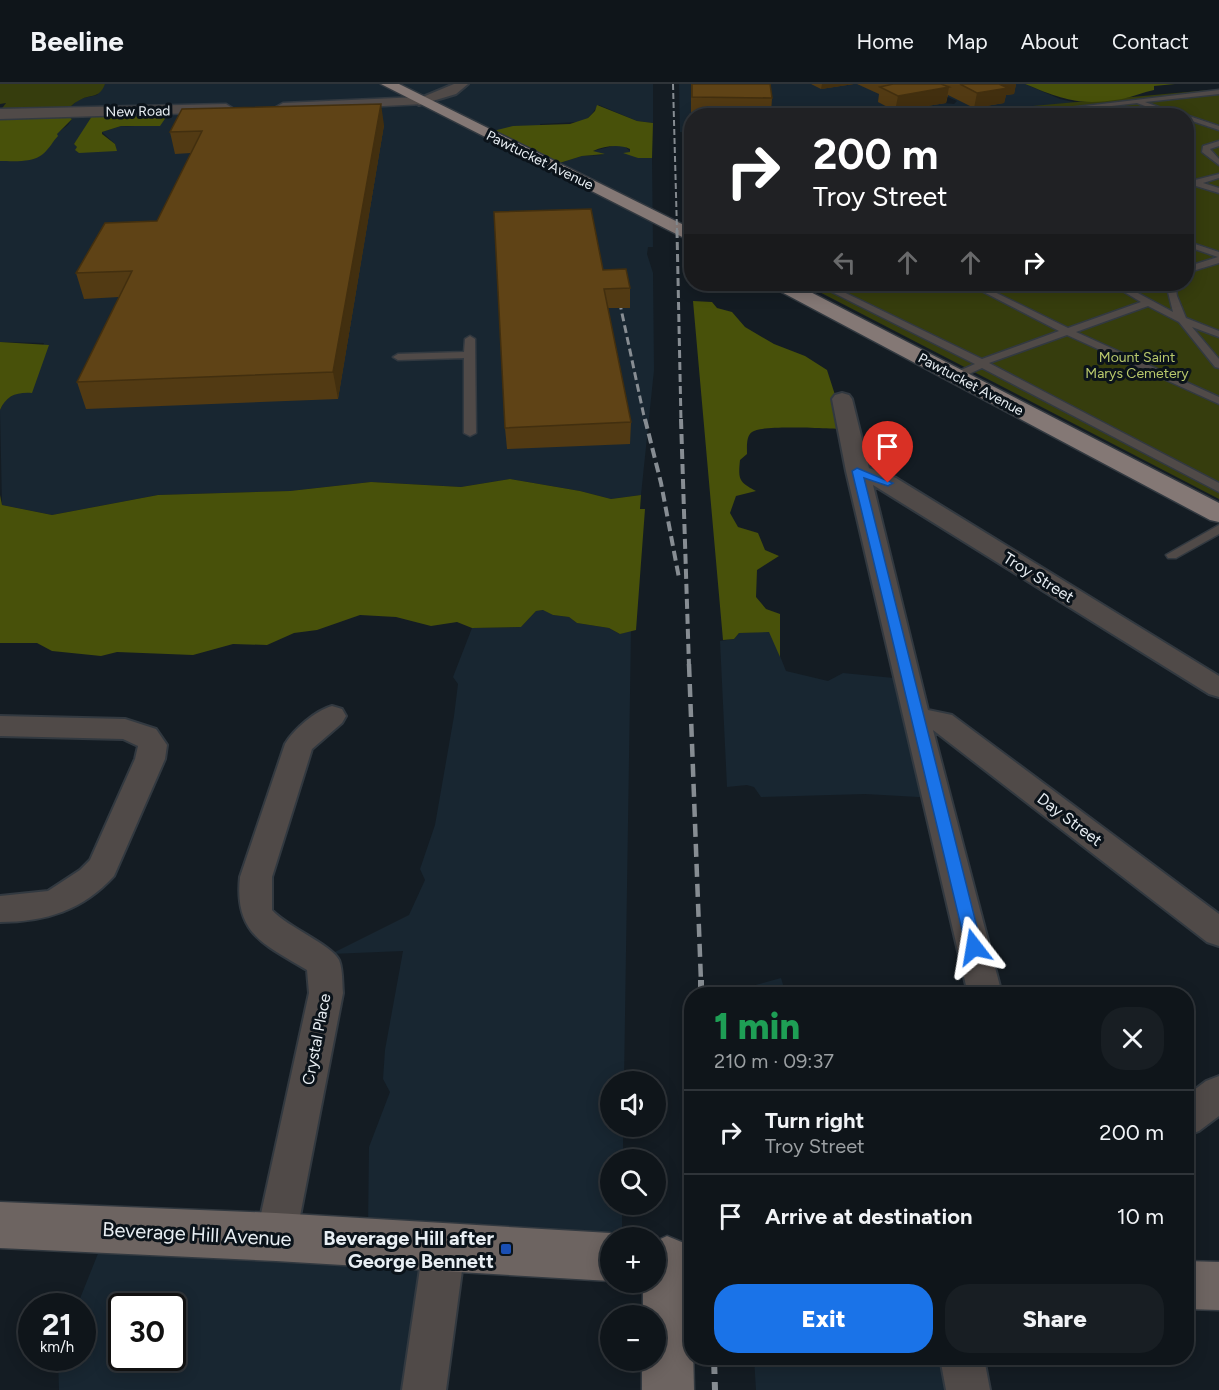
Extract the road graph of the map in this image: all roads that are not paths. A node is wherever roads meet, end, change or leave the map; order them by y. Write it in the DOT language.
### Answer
graph roads {
  1 [pos="388,84"];
  2 [pos="462,84"];
  3 [pos="1219,92"];
  4 [pos="419,101"];
  5 [pos="1134,101"];
  6 [pos="269,107"];
  7 [pos="245,108"];
  8 [pos="1070,108"];
  9 [pos="1155,108"];
  10 [pos="0,114"];
  11 [pos="1194,120"];
  12 [pos="1219,128"];
  13 [pos="1219,143"];
  14 [pos="1215,155"];
  15 [pos="1219,163"];
  16 [pos="1219,176"];
  17 [pos="1196,183"];
  18 [pos="1219,191"];
  19 [pos="684,233"];
  20 [pos="1194,246"];
  21 [pos="1219,255"];
  22 [pos="1219,260"];
  23 [pos="1194,268"];
  24 [pos="809,291"];
  25 [pos="813,291"];
  26 [pos="986,291"];
  27 [pos="1128,291"];
  28 [pos="1172,291"];
  29 [pos="1149,302"];
  30 [pos="1179,319"];
  31 [pos="1068,332"];
  32 [pos="1219,334"];
  33 [pos="470,339"];
  34 [pos="469,355"];
  35 [pos="398,357"];
  36 [pos="981,363"];
  37 [pos="1219,365"];
  38 [pos="956,376"];
  39 [pos="842,399"];
  40 [pos="1219,401"];
  41 [pos="470,433"];
  42 [pos="857,471"];
  43 [pos="1196,477"];
  44 [pos="1219,479"];
  45 [pos="1219,488"];
  46 [pos="1219,514"];
  47 [pos="1219,529"];
  48 [pos="1172,555"];
  49 [pos="1219,688"];
  50 [pos="332,716"];
  51 [pos="916,717"];
  52 [pos="0,726"];
  53 [pos="0,909"];
  54 [pos="1219,932"];
  55 [pos="983,987"];
  56 [pos="1219,1093"];
  57 [pos="1194,1113"];
  58 [pos="0,1225"];
  59 [pos="276,1237"];
  60 [pos="444,1248"];
  61 [pos="600,1256"];
  62 [pos="671,1260"];
  63 [pos="1194,1285"];
  64 [pos="1219,1287"];
  65 [pos="963,1365"];
  66 [pos="424,1390"];
  67 [pos="668,1390"];
  68 [pos="968,1390"];
  1 -- 4 [label="main road, Pawtucket Avenue"];
  2 -- 4 [label="street"];
  3 -- 5 [label="lane"];
  4 -- 6 [label="street"];
  4 -- 19 [label="main road, Pawtucket Avenue"];
  5 -- 8 [label="lane"];
  5 -- 9 [label="lane"];
  7 -- 10 [label="street, New Road"];
  11 -- 12 [label="lane"];
  13 -- 14 [label="lane"];
  14 -- 15 [label="lane"];
  16 -- 17 [label="lane"];
  17 -- 18 [label="lane"];
  20 -- 21 [label="lane"];
  22 -- 23 [label="lane"];
  24 -- 38 [label="main road, Pawtucket Avenue"];
  25 -- 36 [label="lane"];
  26 -- 31 [label="lane"];
  27 -- 29 [label="lane"];
  28 -- 30 [label="lane"];
  29 -- 30 [label="lane"];
  29 -- 31 [label="lane"];
  30 -- 32 [label="lane"];
  30 -- 37 [label="lane"];
  31 -- 36 [label="lane"];
  31 -- 40 [label="lane"];
  33 -- 34 [label="lane"];
  34 -- 35 [label="lane"];
  34 -- 41 [label="lane"];
  36 -- 38 [label="lane"];
  36 -- 43 [label="lane"];
  38 -- 46 [label="main road, Pawtucket Avenue"];
  39 -- 42 [label="street"];
  42 -- 49 [label="street, Troy Street"];
  42 -- 51 [label="street"];
  43 -- 44 [label="lane"];
  43 -- 45 [label="lane"];
  47 -- 48 [label="lane"];
  50 -- 59 [label="street, Crystal Place"];
  51 -- 54 [label="street, Day Street"];
  51 -- 55 [label="street"];
  52 -- 53 [label="street"];
  56 -- 57 [label="street"];
  58 -- 59 [label="main road, Beverage Hill Avenue"];
  59 -- 60 [label="main road, Beverage Hill Avenue"];
  60 -- 61 [label="main road, Beverage Hill Avenue"];
  60 -- 66 [label="street"];
  62 -- 67 [label="main road"];
  63 -- 64 [label="main road"];
  65 -- 68 [label="street"];
}
